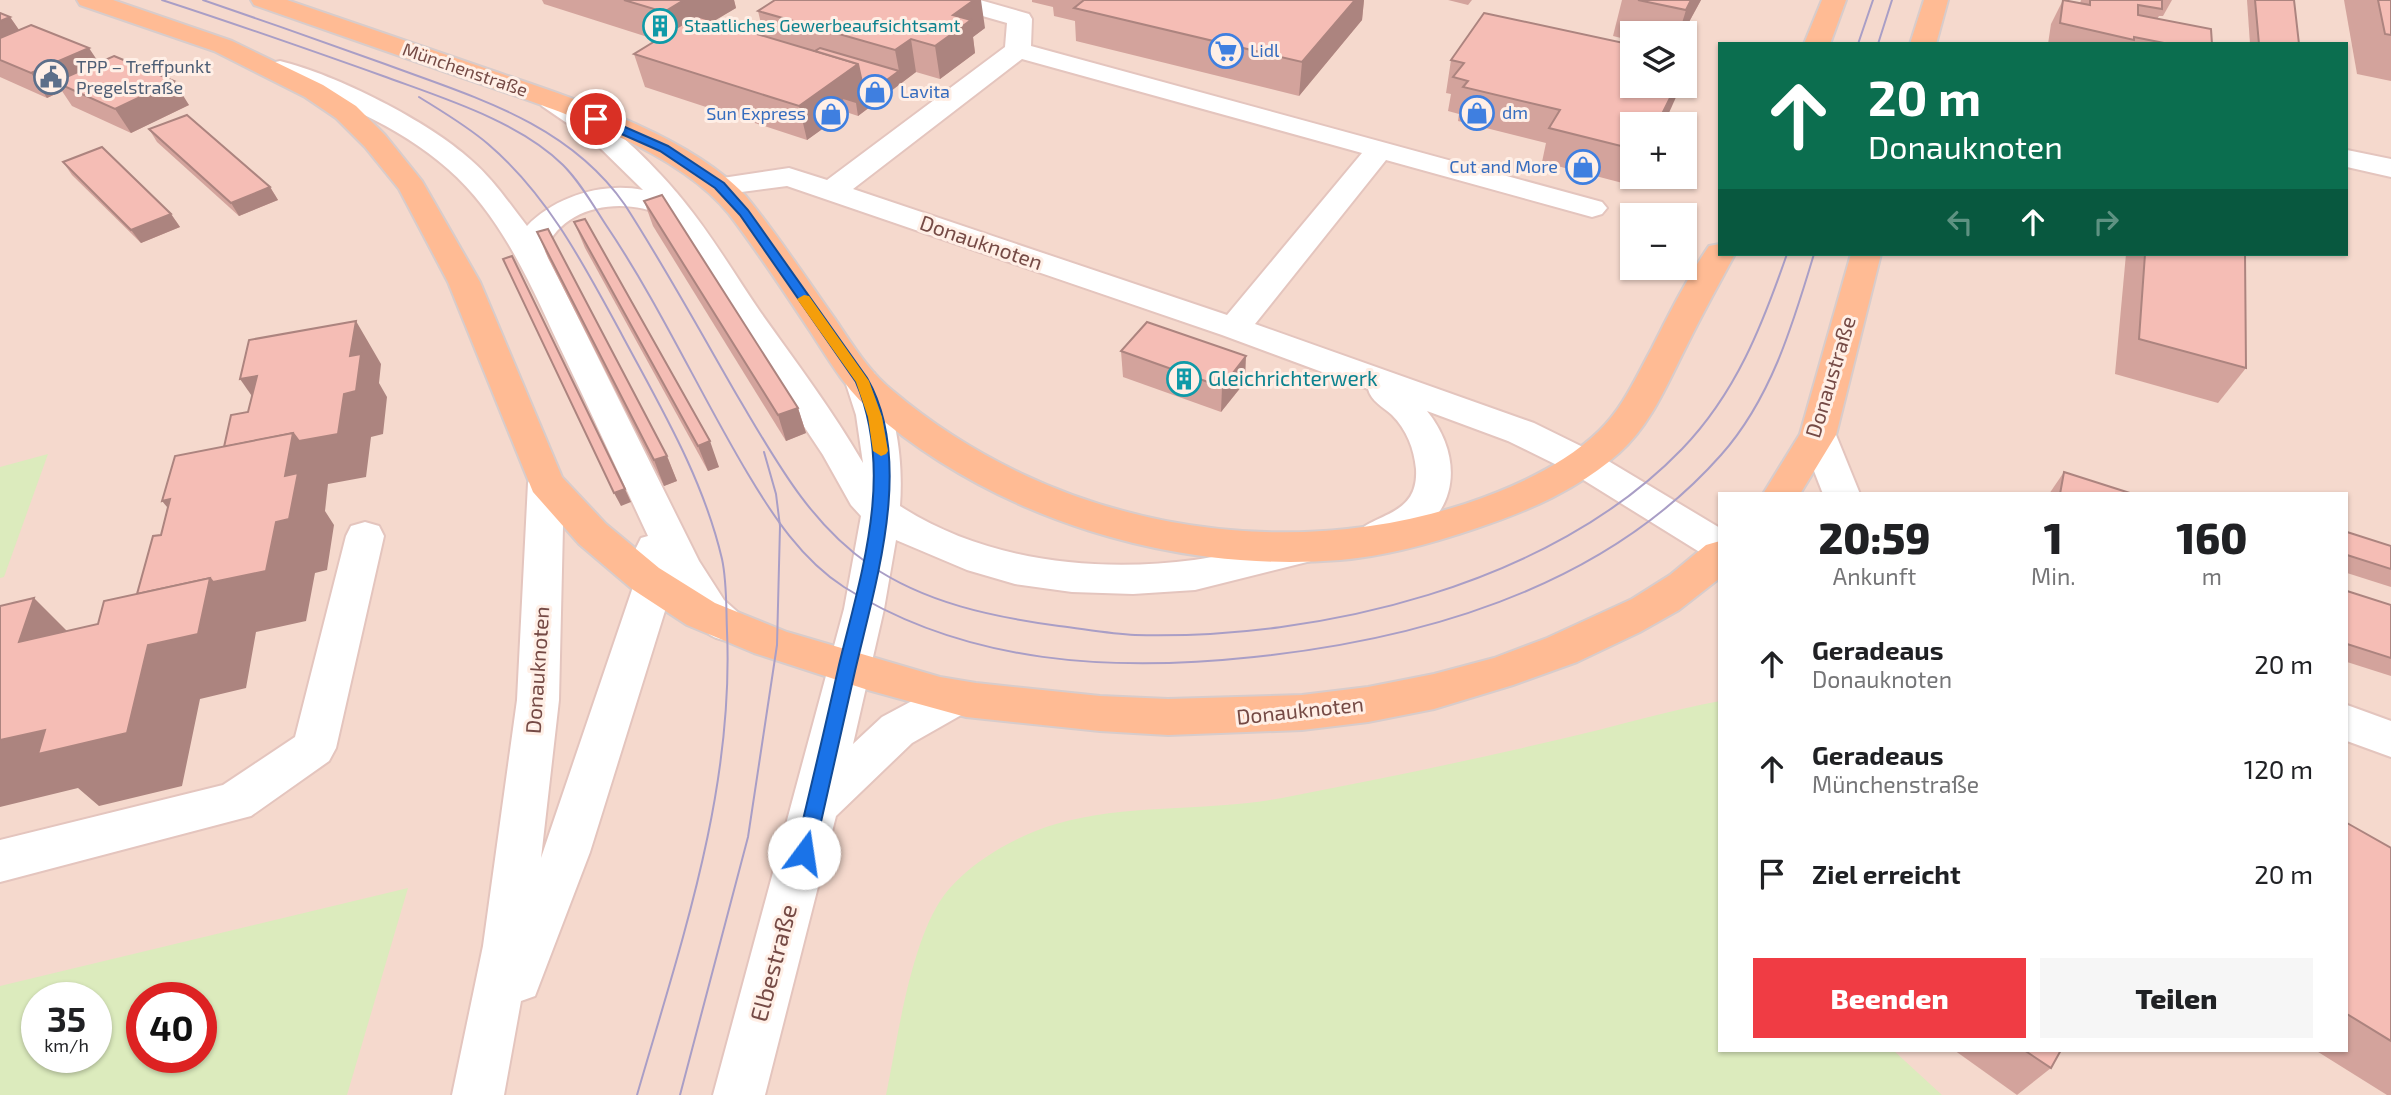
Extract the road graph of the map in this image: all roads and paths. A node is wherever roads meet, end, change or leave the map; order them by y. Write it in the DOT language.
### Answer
graph roads {
  1 [pos="89,0"];
  2 [pos="263,0"];
  3 [pos="953,0"];
  4 [pos="1834,0"];
  5 [pos="1936,0"];
  6 [pos="1818,42"];
  7 [pos="1924,42"];
  8 [pos="223,46"];
  9 [pos="1018,50"];
  10 [pos="551,100"];
  11 [pos="664,149"];
  12 [pos="1380,149"];
  13 [pos="2348,159"];
  14 [pos="2391,168"];
  15 [pos="719,186"];
  16 [pos="844,197"];
  17 [pos="1592,208"];
  18 [pos="675,210"];
  19 [pos="530,251"];
  20 [pos="1718,256"];
  21 [pos="1865,256"];
  22 [pos="1234,328"];
  23 [pos="1359,374"];
  24 [pos="862,381"];
  25 [pos="1818,435"];
  26 [pos="1582,462"];
  27 [pos="546,483"];
  28 [pos="1782,492"];
  29 [pos="1841,492"];
  30 [pos="650,502"];
  31 [pos="877,531"];
  32 [pos="365,536"];
  33 [pos="1363,541"];
  34 [pos="1718,544"];
  35 [pos="1318,546"];
  36 [pos="1718,557"];
  37 [pos="654,584"];
  38 [pos="728,627"];
  39 [pos="849,668"];
  40 [pos="955,698"];
  41 [pos="2348,723"];
  42 [pos="2391,739"];
  43 [pos="2348,751"];
  44 [pos="2391,764"];
  45 [pos="817,804"];
  46 [pos="0,861"];
  47 [pos="482,1076"];
  48 [pos="739,1095"];
  1 -- 8 [label="main road"];
  2 -- 10 [label="main road, Münchenstraße"];
  3 -- 9 [label="street"];
  4 -- 6 [label="main road"];
  5 -- 7 [label="main road"];
  8 -- 19 [label="street"];
  8 -- 27 [label="main road, Donauknoten"];
  9 -- 12 [label="street"];
  9 -- 16 [label="street"];
  10 -- 11 [label="main road, Münchenstraße"];
  10 -- 18 [label="street"];
  11 -- 15 [label="main road, Donauknoten"];
  12 -- 17 [label="street"];
  12 -- 22 [label="street"];
  13 -- 14 [label="street"];
  15 -- 16 [label="street, Donauknoten"];
  15 -- 24 [label="main road, Donauknoten"];
  16 -- 22 [label="street, Donauknoten"];
  18 -- 19 [label="street"];
  18 -- 31 [label="street"];
  19 -- 30 [label="street"];
  20 -- 26 [label="main road"];
  21 -- 25 [label="main road, Donaustraße"];
  22 -- 23 [label="street, Donauknoten"];
  23 -- 26 [label="street, Donauknoten"];
  23 -- 33 [label="street, Donauknoten"];
  24 -- 31 [label="street, Donauknoten"];
  24 -- 35 [label="main road, Donauknoten"];
  25 -- 28 [label="main road, Donaustraße"];
  25 -- 29 [label="street"];
  26 -- 33 [label="main road, Donauknoten"];
  26 -- 34 [label="street, Donauknoten"];
  27 -- 37 [label="main road, Donauknoten"];
  27 -- 47 [label="street, Donauknoten"];
  30 -- 37 [label="street"];
  30 -- 38 [label="street"];
  31 -- 35 [label="street"];
  31 -- 39 [label="street, Donauknoten"];
  32 -- 46 [label="street"];
  33 -- 35 [label="main road, Donauknoten"];
  36 -- 40 [label="main road, Donauknoten"];
  37 -- 38 [label="main road, Donauknoten"];
  37 -- 47 [label="street"];
  38 -- 39 [label="main road, Donauknoten"];
  39 -- 40 [label="main road, Donauknoten"];
  39 -- 45 [label="street, Elbestraße"];
  40 -- 45 [label="street"];
  41 -- 42 [label="street"];
  43 -- 44 [label="street"];
  45 -- 48 [label="street, Elbestraße"];
}
